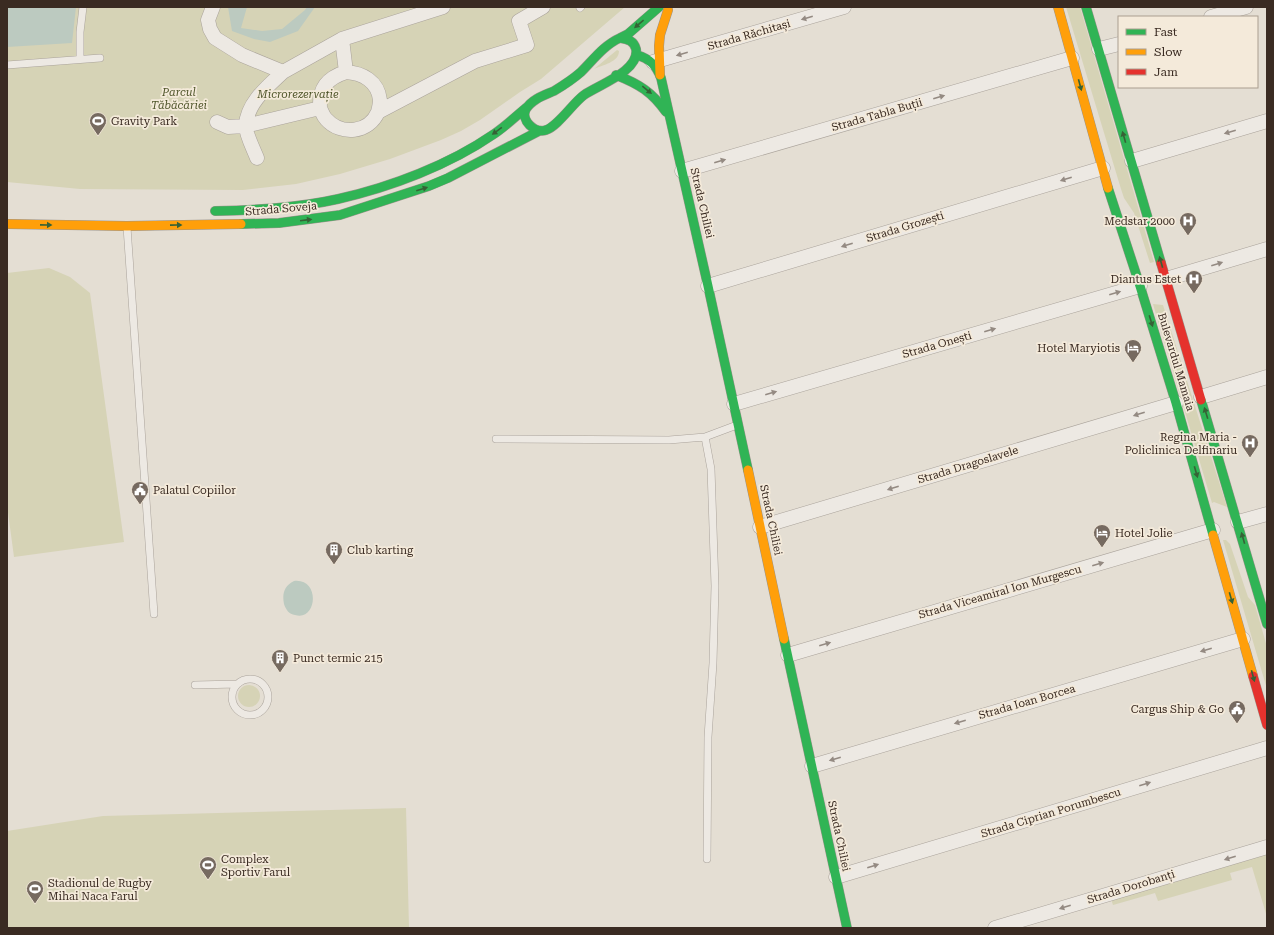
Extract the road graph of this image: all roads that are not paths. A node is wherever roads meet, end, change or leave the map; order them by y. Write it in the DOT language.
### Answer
graph roads {
  1 [pos="83,7"];
  2 [pos="213,7"];
  3 [pos="443,7"];
  4 [pos="844,7"];
  5 [pos="1058,7"];
  6 [pos="1086,7"];
  7 [pos="1246,7"];
  8 [pos="539,8"];
  9 [pos="667,8"];
  10 [pos="1214,16"];
  11 [pos="650,34"];
  12 [pos="342,38"];
  13 [pos="620,38"];
  14 [pos="1118,44"];
  15 [pos="1099,50"];
  16 [pos="638,51"];
  17 [pos="100,58"];
  18 [pos="1072,58"];
  19 [pos="80,59"];
  20 [pos="656,61"];
  21 [pos="7,65"];
  22 [pos="283,72"];
  23 [pos="346,72"];
  24 [pos="616,75"];
  25 [pos="527,107"];
  26 [pos="320,108"];
  27 [pos="378,112"];
  28 [pos="669,117"];
  29 [pos="218,122"];
  30 [pos="1267,122"];
  31 [pos="245,126"];
  32 [pos="539,131"];
  33 [pos="257,158"];
  34 [pos="1132,161"];
  35 [pos="1103,168"];
  36 [pos="682,171"];
  37 [pos="1112,204"];
  38 [pos="204,211"];
  39 [pos="7,224"];
  40 [pos="126,226"];
  41 [pos="1267,249"];
  42 [pos="1166,279"];
  43 [pos="708,286"];
  44 [pos="1140,286"];
  45 [pos="1171,295"];
  46 [pos="1150,297"];
  47 [pos="1161,300"];
  48 [pos="1267,377"];
  49 [pos="1201,397"];
  50 [pos="1176,403"];
  51 [pos="734,404"];
  52 [pos="738,424"];
  53 [pos="706,437"];
  54 [pos="496,439"];
  55 [pos="1267,514"];
  56 [pos="1233,522"];
  57 [pos="760,527"];
  58 [pos="1213,530"];
  59 [pos="154,614"];
  60 [pos="1267,624"];
  61 [pos="1243,639"];
  62 [pos="788,655"];
  63 [pos="237,684"];
  64 [pos="195,685"];
  65 [pos="1267,725"];
  66 [pos="1267,748"];
  67 [pos="812,766"];
  68 [pos="1267,847"];
  69 [pos="707,859"];
  70 [pos="836,877"];
  71 [pos="847,928"];
  72 [pos="995,928"];
  1 -- 19 [label="lane"];
  2 -- 22 [label="street"];
  3 -- 12 [label="street"];
  4 -- 20 [label="street, Strada Răchitași, one-way"];
  5 -- 18 [label="main road, Bulevardul Mamaia"];
  6 -- 15 [label="main road, Bulevardul Mamaia"];
  7 -- 10 [label="street"];
  8 -- 27 [label="street"];
  9 -- 11 [label="main road"];
  9 -- 13 [label="main road, one-way"];
  9 -- 20 [label="main road"];
  12 -- 22 [label="street"];
  12 -- 23 [label="street"];
  13 -- 16 [label="main road"];
  13 -- 25 [label="main road, Strada Soveja"];
  14 -- 15 [label="street"];
  34 -- 15 [label="main road, Bulevardul Mamaia, one-way"];
  16 -- 20 [label="main road"];
  16 -- 24 [label="main road, Strada Soveja"];
  17 -- 19 [label="lane"];
  18 -- 35 [label="main road, Bulevardul Mamaia, one-way"];
  36 -- 18 [label="street, Strada Tabla Buții, one-way"];
  19 -- 21 [label="lane"];
  20 -- 28 [label="main road, Strada Chiliei"];
  22 -- 31 [label="street"];
  23 -- 26 [label="street"];
  23 -- 27 [label="street"];
  24 -- 28 [label="main road, Strada Chiliei, one-way"];
  24 -- 32 [label="main road, Strada Soveja"];
  25 -- 32 [label="main road"];
  25 -- 38 [label="main road, Strada Soveja, one-way"];
  26 -- 27 [label="street"];
  26 -- 31 [label="street"];
  28 -- 36 [label="main road, Strada Chiliei"];
  29 -- 31 [label="street"];
  30 -- 34 [label="street, one-way"];
  31 -- 33 [label="street"];
  40 -- 32 [label="main road, Strada Soveja, one-way"];
  42 -- 34 [label="main road, Bulevardul Mamaia, one-way"];
  35 -- 37 [label="main road, Bulevardul Mamaia"];
  35 -- 43 [label="street, Strada Grozești, one-way"];
  36 -- 43 [label="main road, Strada Chiliei"];
  37 -- 44 [label="main road, Bulevardul Mamaia"];
  37 -- 46 [label="main road"];
  39 -- 40 [label="main road, Strada Soveja, one-way"];
  40 -- 59 [label="lane"];
  42 -- 41 [label="street, one-way"];
  42 -- 45 [label="main road, Bulevardul Mamaia"];
  43 -- 51 [label="main road, Strada Chiliei"];
  44 -- 50 [label="main road, Bulevardul Mamaia, one-way"];
  51 -- 44 [label="street, Strada Onești, one-way"];
  45 -- 47 [label="main road"];
  45 -- 49 [label="main road, Bulevardul Mamaia"];
  48 -- 49 [label="street"];
  56 -- 49 [label="main road, Bulevardul Mamaia, one-way"];
  50 -- 57 [label="street, Strada Dragoslavele, one-way"];
  50 -- 58 [label="main road, Bulevardul Mamaia, one-way"];
  51 -- 52 [label="main road, Strada Chiliei"];
  52 -- 53 [label="lane"];
  52 -- 57 [label="main road, Strada Chiliei"];
  53 -- 54 [label="lane"];
  53 -- 69 [label="lane"];
  55 -- 56 [label="street"];
  60 -- 56 [label="main road, Bulevardul Mamaia, one-way"];
  57 -- 62 [label="main road, Strada Chiliei"];
  58 -- 61 [label="main road, Bulevardul Mamaia, one-way"];
  62 -- 58 [label="street, Strada Viceamiral Ion Murgescu, one-way"];
  61 -- 65 [label="main road, Bulevardul Mamaia, one-way"];
  61 -- 67 [label="street, Strada Ioan Borcea, one-way"];
  62 -- 67 [label="main road, Strada Chiliei"];
  63 -- 63 [label="lane"];
  63 -- 64 [label="lane"];
  70 -- 66 [label="street, Strada Ciprian Porumbescu, one-way"];
  67 -- 70 [label="main road, Strada Chiliei"];
  68 -- 72 [label="street, Strada Dorobanți, one-way"];
  70 -- 71 [label="main road, Strada Chiliei"];
}
